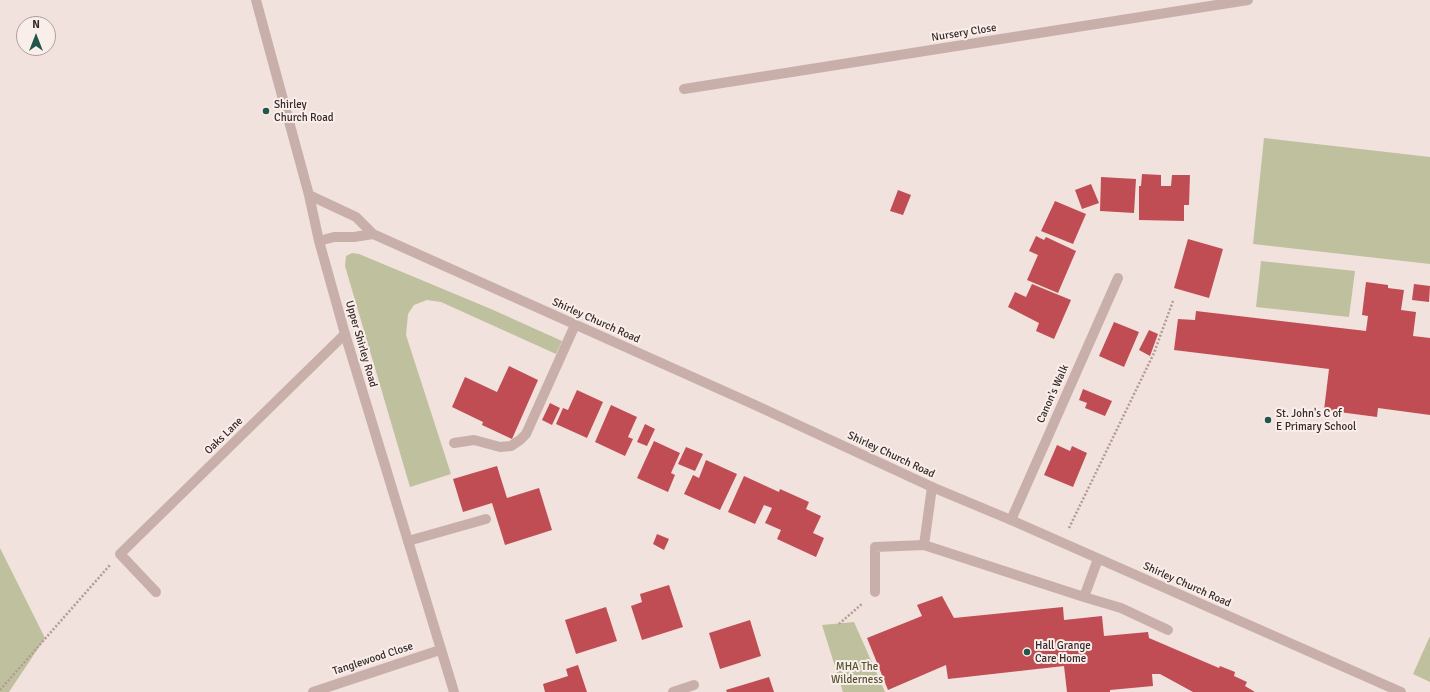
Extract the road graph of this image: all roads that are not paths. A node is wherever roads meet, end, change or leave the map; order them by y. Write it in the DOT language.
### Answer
graph roads {
  1 [pos="256,0"];
  2 [pos="1248,0"];
  3 [pos="684,89"];
  4 [pos="309,195"];
  5 [pos="373,234"];
  6 [pos="319,241"];
  7 [pos="1118,278"];
  8 [pos="575,325"];
  9 [pos="345,334"];
  10 [pos="454,443"];
  11 [pos="932,487"];
  12 [pos="486,519"];
  13 [pos="1011,520"];
  14 [pos="408,541"];
  15 [pos="924,546"];
  16 [pos="1098,559"];
  17 [pos="156,592"];
  18 [pos="875,592"];
  19 [pos="1084,597"];
  20 [pos="1168,630"];
  21 [pos="440,650"];
  22 [pos="694,686"];
  23 [pos="313,692"];
  24 [pos="454,692"];
  25 [pos="673,692"];
  26 [pos="1401,692"];
  1 -- 4 [label="street, Upper Shirley Road"];
  2 -- 3 [label="street, Nursery Close"];
  4 -- 5 [label="street, Shirley Church Road"];
  4 -- 6 [label="street, Upper Shirley Road"];
  5 -- 6 [label="street"];
  5 -- 8 [label="street, Shirley Church Road"];
  6 -- 9 [label="street, Upper Shirley Road"];
  7 -- 13 [label="street, Canon's Walk"];
  8 -- 10 [label="street"];
  8 -- 11 [label="street, Shirley Church Road"];
  9 -- 14 [label="street, Upper Shirley Road"];
  9 -- 17 [label="street, Oaks Lane"];
  11 -- 13 [label="street, Shirley Church Road"];
  11 -- 15 [label="street"];
  12 -- 14 [label="street"];
  13 -- 16 [label="street, Shirley Church Road"];
  14 -- 21 [label="street, Upper Shirley Road"];
  15 -- 18 [label="street"];
  15 -- 19 [label="street"];
  16 -- 19 [label="street"];
  16 -- 26 [label="street, Shirley Church Road"];
  19 -- 20 [label="street"];
  21 -- 23 [label="street, Tanglewood Close"];
  21 -- 24 [label="street, Upper Shirley Road"];
  22 -- 25 [label="street"];
}
